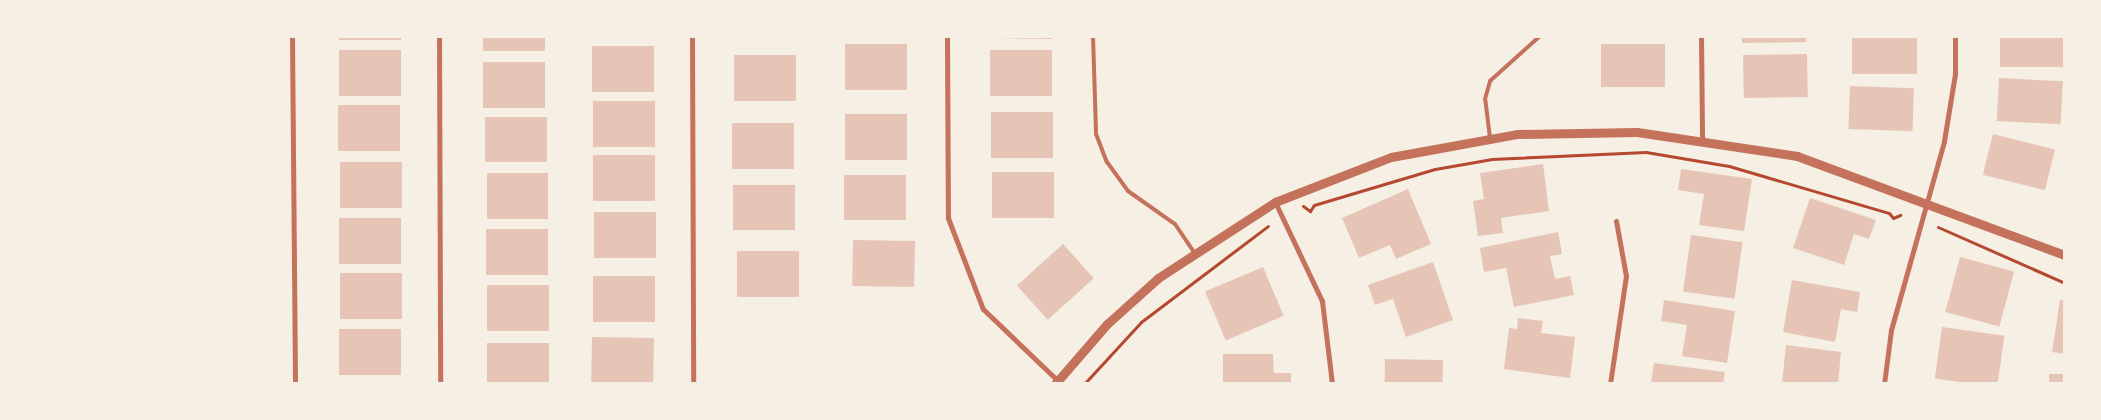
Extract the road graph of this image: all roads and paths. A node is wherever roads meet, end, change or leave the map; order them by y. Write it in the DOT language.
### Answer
graph roads {
  1 [pos="292,36"];
  2 [pos="439,36"];
  3 [pos="692,36"];
  4 [pos="947,36"];
  5 [pos="1093,36"];
  6 [pos="1540,36"];
  7 [pos="1701,36"];
  8 [pos="1955,36"];
  9 [pos="1490,138"];
  10 [pos="1702,138"];
  11 [pos="1275,202"];
  12 [pos="1925,205"];
  13 [pos="1303,206"];
  14 [pos="1900,215"];
  15 [pos="1616,221"];
  16 [pos="1268,226"];
  17 [pos="1938,227"];
  18 [pos="1196,254"];
  19 [pos="2065,255"];
  20 [pos="2065,283"];
  21 [pos="1056,382"];
  22 [pos="295,384"];
  23 [pos="440,384"];
  24 [pos="693,384"];
  25 [pos="1084,384"];
  26 [pos="1332,384"];
  27 [pos="1610,384"];
  28 [pos="1884,384"];
  1 -- 22 [label="street"];
  2 -- 23 [label="street"];
  3 -- 24 [label="street"];
  4 -- 21 [label="street"];
  5 -- 18 [label="lane"];
  6 -- 9 [label="lane"];
  7 -- 10 [label="street"];
  8 -- 12 [label="street"];
  9 -- 10 [label="street"];
  9 -- 11 [label="street"];
  10 -- 12 [label="street"];
  11 -- 18 [label="street"];
  11 -- 26 [label="street"];
  12 -- 19 [label="street"];
  12 -- 28 [label="street"];
  13 -- 14 [label="path"];
  15 -- 27 [label="street"];
  16 -- 25 [label="path"];
  17 -- 20 [label="path"];
  18 -- 21 [label="street"];
}
